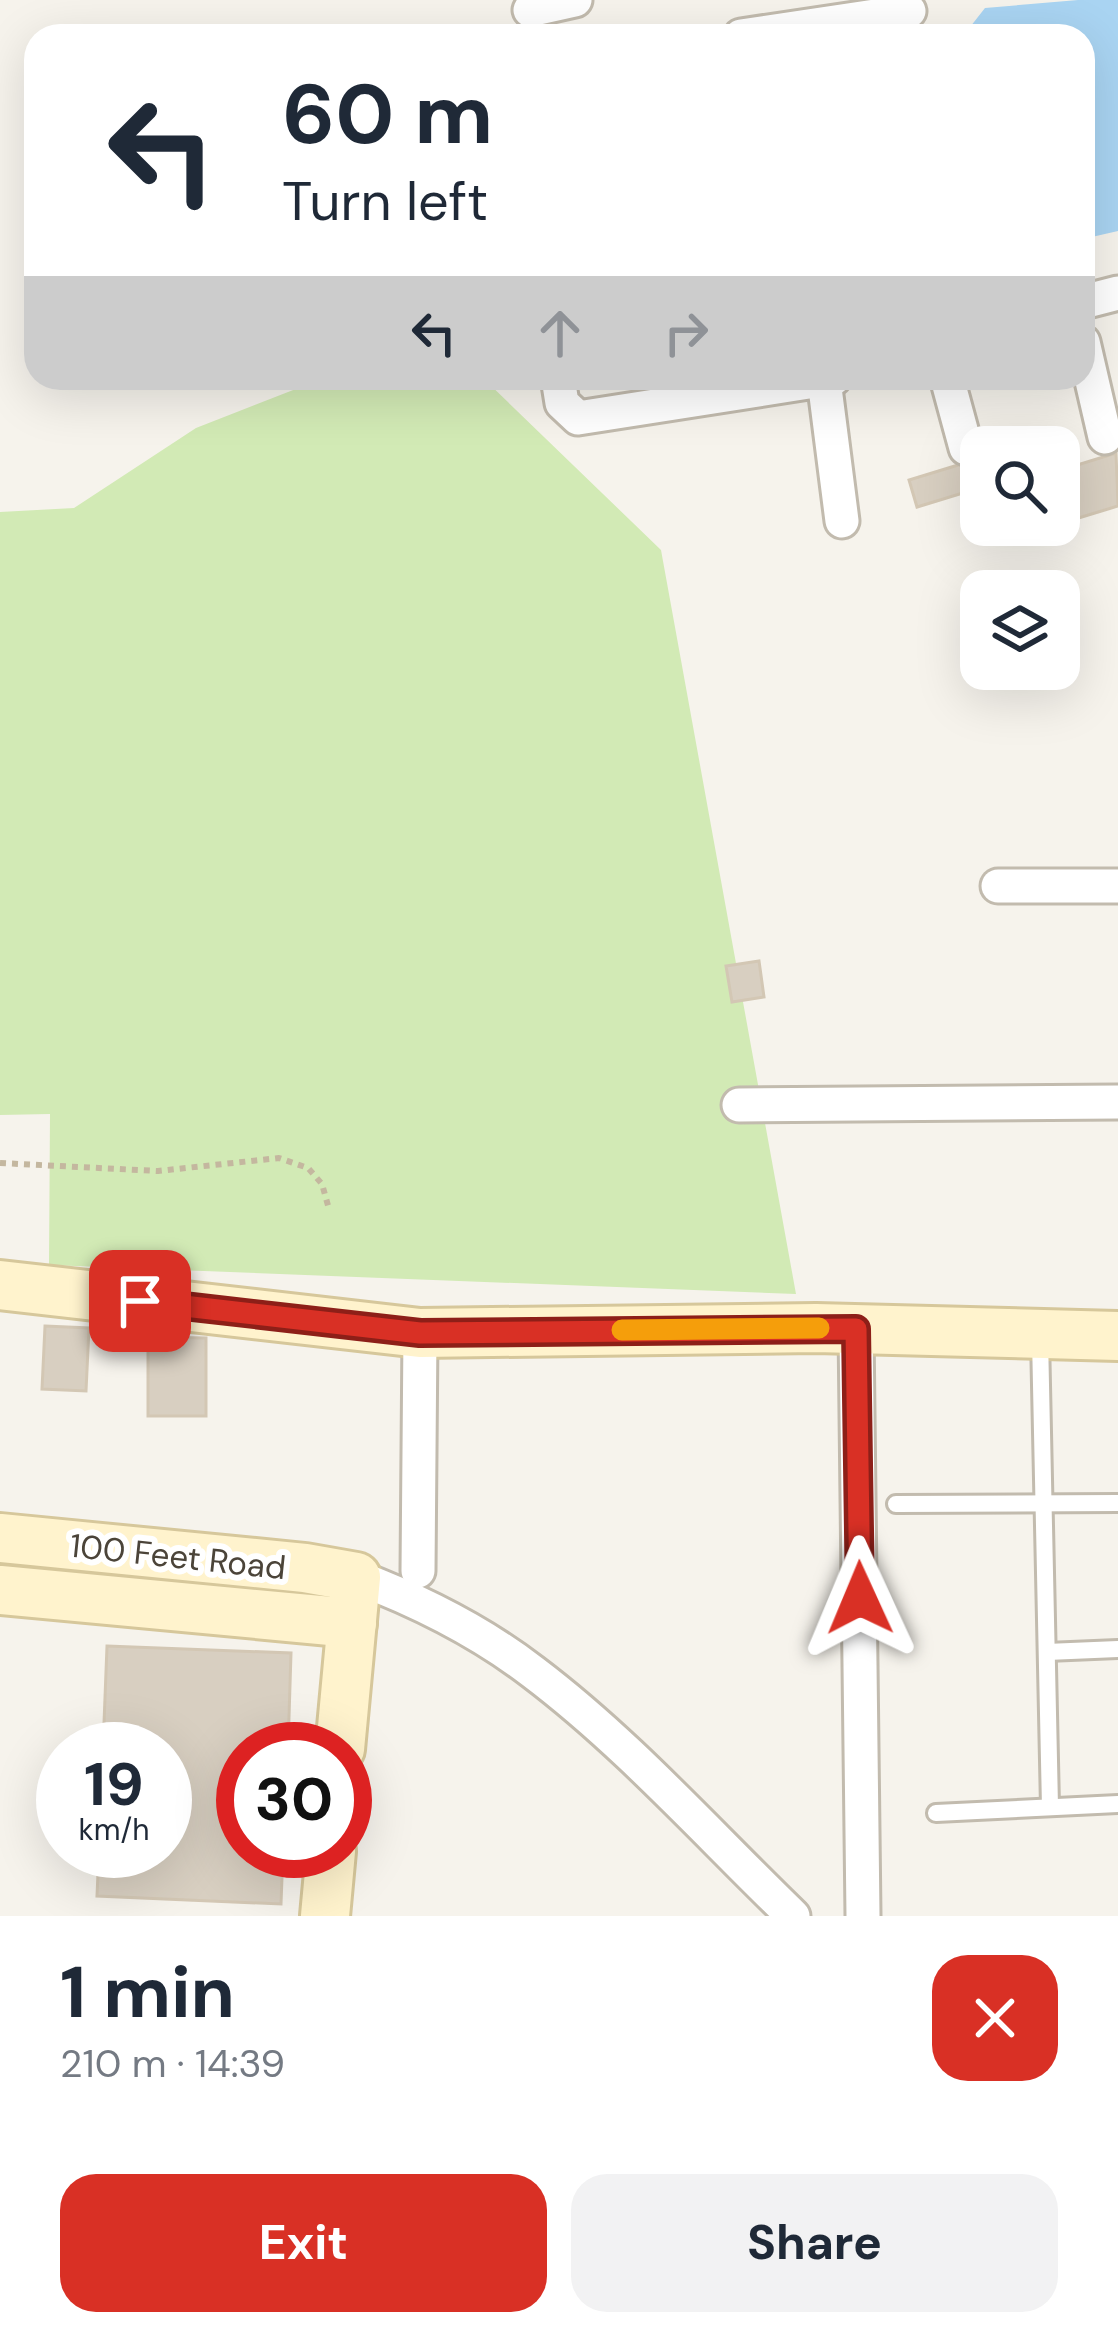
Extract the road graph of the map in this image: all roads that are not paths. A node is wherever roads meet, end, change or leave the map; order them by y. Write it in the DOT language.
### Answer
graph roads {
  1 [pos="575,0"];
  2 [pos="909,11"];
  3 [pos="529,15"];
  4 [pos="822,24"];
  5 [pos="560,390"];
  6 [pos="759,390"];
  7 [pos="825,390"];
  8 [pos="949,390"];
  9 [pos="1094,390"];
  10 [pos="960,427"];
  11 [pos="1105,437"];
  12 [pos="842,521"];
  13 [pos="998,886"];
  14 [pos="1118,886"];
  15 [pos="1118,1102"];
  16 [pos="739,1105"];
  17 [pos="0,1285"];
  18 [pos="856,1329"];
  19 [pos="1040,1331"];
  20 [pos="420,1333"];
  21 [pos="1118,1336"];
  22 [pos="1118,1503"];
  23 [pos="896,1504"];
  24 [pos="1044,1504"];
  25 [pos="0,1538"];
  26 [pos="418,1571"];
  27 [pos="0,1590"];
  28 [pos="354,1600"];
  29 [pos="1118,1649"];
  30 [pos="1047,1652"];
  31 [pos="343,1722"];
  32 [pos="1118,1804"];
  33 [pos="1050,1807"];
  34 [pos="936,1813"];
  35 [pos="329,1878"];
  36 [pos="325,1916"];
  37 [pos="793,1916"];
  38 [pos="863,1916"];
  1 -- 3 [label="street"];
  2 -- 4 [label="street"];
  5 -- 6 [label="street"];
  7 -- 12 [label="street"];
  8 -- 10 [label="street"];
  9 -- 11 [label="street"];
  13 -- 14 [label="street"];
  15 -- 16 [label="street"];
  17 -- 20 [label="street"];
  18 -- 19 [label="street"];
  18 -- 20 [label="street"];
  18 -- 38 [label="street"];
  19 -- 21 [label="street"];
  19 -- 24 [label="lane"];
  20 -- 26 [label="street"];
  22 -- 24 [label="lane"];
  23 -- 24 [label="lane"];
  24 -- 30 [label="lane"];
  25 -- 28 [label="street, 100 Feet Road"];
  27 -- 28 [label="street, 100 Feet Road"];
  28 -- 31 [label="street"];
  28 -- 37 [label="street"];
  29 -- 30 [label="lane"];
  30 -- 33 [label="lane"];
  32 -- 33 [label="lane"];
  33 -- 34 [label="lane"];
  35 -- 36 [label="street"];
}
